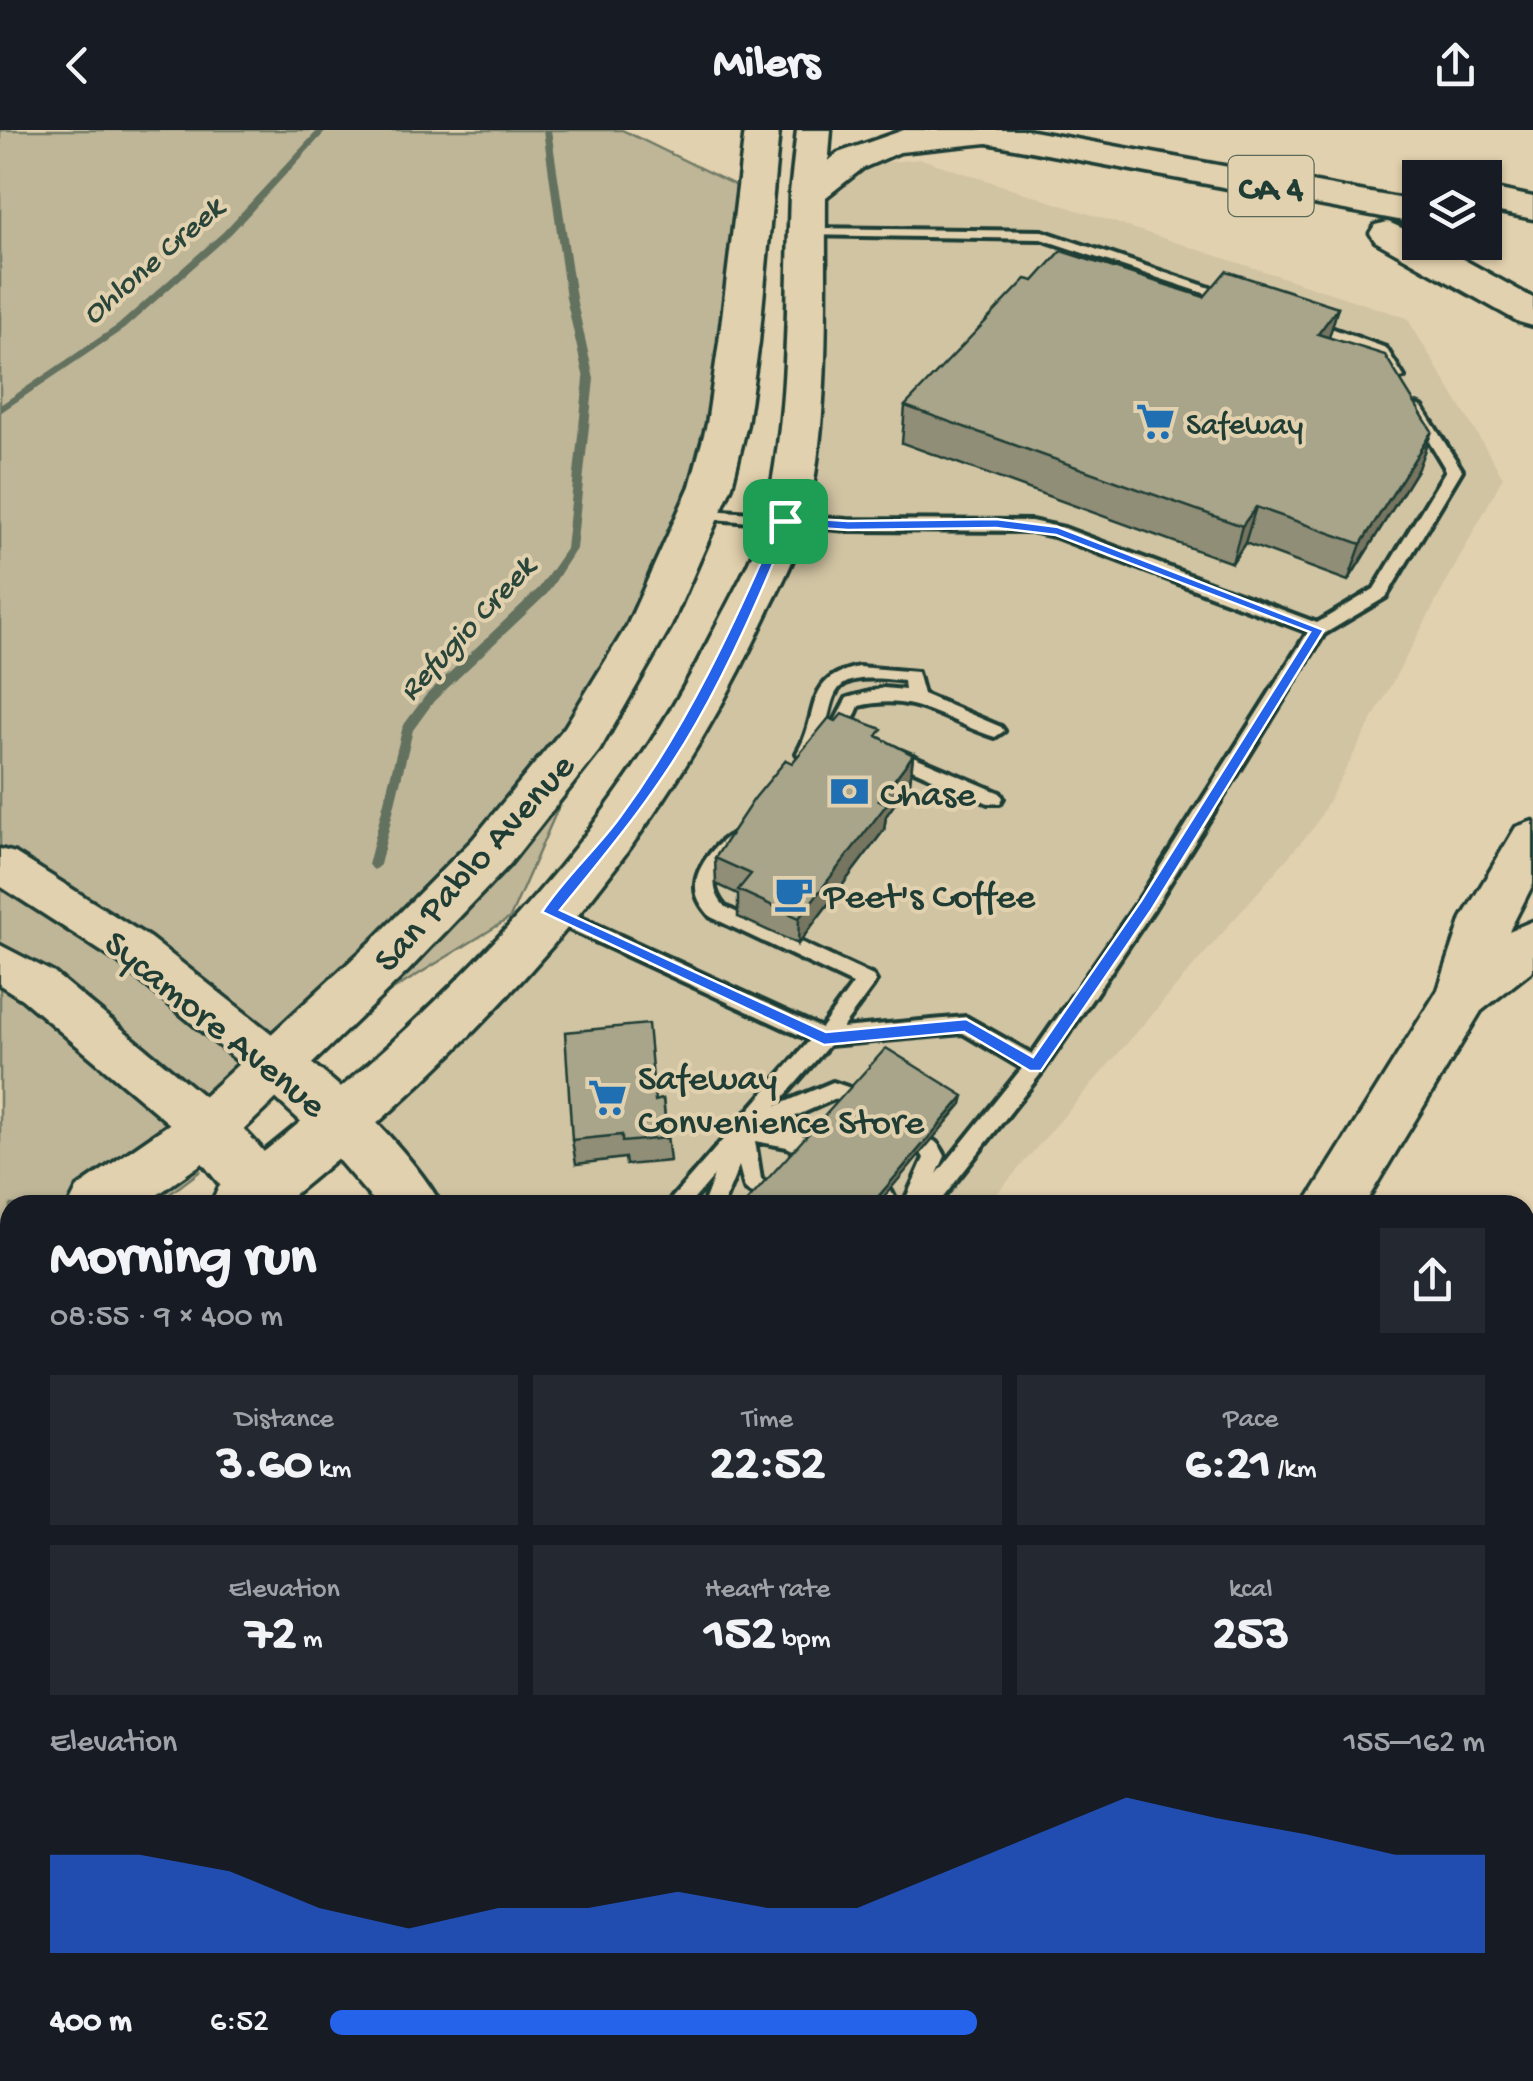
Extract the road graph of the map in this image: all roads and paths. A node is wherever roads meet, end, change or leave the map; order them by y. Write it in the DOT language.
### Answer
graph roads {
  1 [pos="762,130"];
  2 [pos="814,130"];
  3 [pos="978,132"];
  4 [pos="1125,145"];
  5 [pos="1402,183"];
  6 [pos="808,193"];
  7 [pos="1533,199"];
  8 [pos="1502,204"];
  9 [pos="1502,207"];
  10 [pos="1533,208"];
  11 [pos="1402,209"];
  12 [pos="1502,225"];
  13 [pos="807,232"];
  14 [pos="1402,237"];
  15 [pos="1526,251"];
  16 [pos="1446,260"];
  17 [pos="1259,307"];
  18 [pos="1533,314"];
  19 [pos="1295,319"];
  20 [pos="1402,385"];
  21 [pos="1412,402"];
  22 [pos="701,513"];
  23 [pos="785,521"];
  24 [pos="1318,630"];
  25 [pos="915,697"];
  26 [pos="996,731"];
  27 [pos="796,764"];
  28 [pos="994,798"];
  29 [pos="746,826"];
  30 [pos="1533,840"];
  31 [pos="0,865"];
  32 [pos="550,912"];
  33 [pos="1533,941"];
  34 [pos="0,963"];
  35 [pos="1462,996"];
  36 [pos="824,1038"];
  37 [pos="274,1063"];
  38 [pos="1035,1066"];
  39 [pos="849,1096"];
  40 [pos="341,1123"];
  41 [pos="208,1128"];
  42 [pos="743,1130"];
  43 [pos="804,1146"];
  44 [pos="927,1146"];
  45 [pos="763,1192"];
  46 [pos="112,1195"];
  47 [pos="253,1195"];
  48 [pos="262,1195"];
  49 [pos="403,1195"];
  50 [pos="685,1195"];
  51 [pos="718,1195"];
  52 [pos="917,1195"];
  53 [pos="934,1195"];
  54 [pos="1340,1195"];
  1 -- 22 [label="main road, San Pablo Avenue"];
  2 -- 6 [label="main road"];
  3 -- 4 [label="main road, CA 4"];
  3 -- 6 [label="main road"];
  4 -- 5 [label="main road, CA 4"];
  4 -- 11 [label="main road, CA 4"];
  4 -- 14 [label="main road"];
  6 -- 13 [label="main road"];
  7 -- 8 [label="main road"];
  9 -- 10 [label="main road"];
  12 -- 15 [label="main road"];
  13 -- 17 [label="lane"];
  13 -- 23 [label="main road"];
  16 -- 18 [label="main road"];
  19 -- 20 [label="lane"];
  21 -- 24 [label="lane"];
  22 -- 23 [label="lane"];
  22 -- 37 [label="main road, San Pablo Avenue"];
  23 -- 24 [label="lane"];
  23 -- 32 [label="main road"];
  24 -- 38 [label="lane"];
  25 -- 26 [label="lane"];
  25 -- 27 [label="lane"];
  25 -- 28 [label="lane"];
  29 -- 36 [label="lane"];
  30 -- 35 [label="main road"];
  31 -- 37 [label="street, Sycamore Avenue"];
  32 -- 36 [label="lane"];
  32 -- 40 [label="main road"];
  33 -- 35 [label="main road"];
  34 -- 41 [label="street"];
  35 -- 54 [label="main road"];
  36 -- 38 [label="lane"];
  36 -- 42 [label="lane"];
  37 -- 40 [label="main road, Sycamore Avenue"];
  37 -- 41 [label="main road, San Pablo Avenue"];
  38 -- 53 [label="lane"];
  39 -- 42 [label="lane"];
  40 -- 48 [label="main road"];
  40 -- 49 [label="main road, Sycamore Avenue"];
  41 -- 46 [label="main road, San Pablo Avenue"];
  41 -- 47 [label="main road"];
  42 -- 43 [label="lane"];
  42 -- 45 [label="lane"];
  42 -- 50 [label="lane"];
  42 -- 51 [label="lane"];
  44 -- 52 [label="lane"];
}
